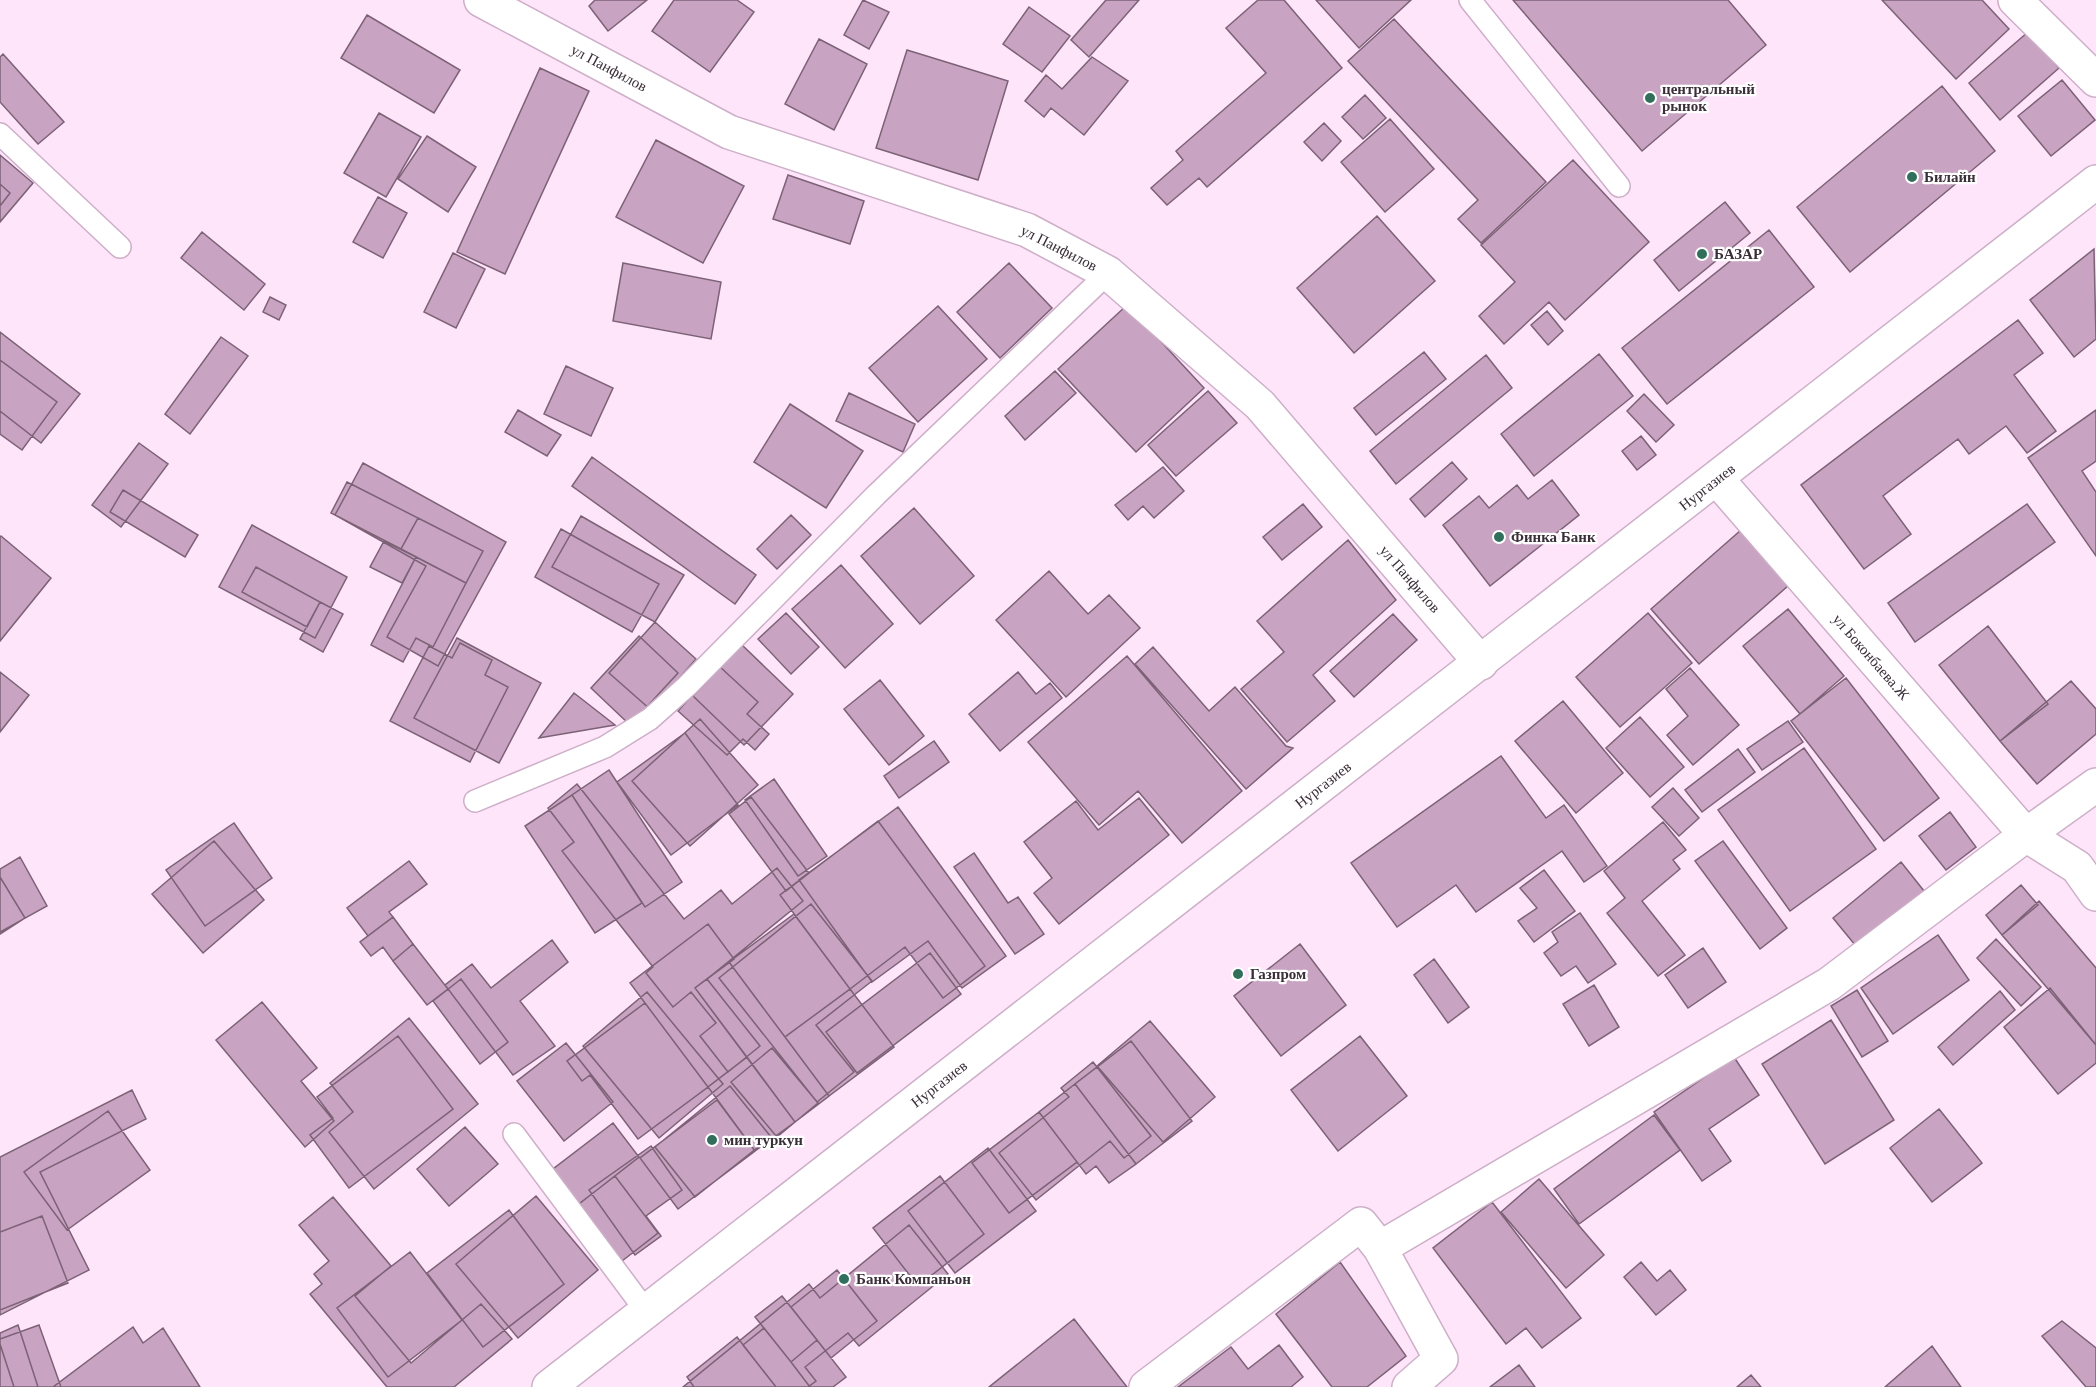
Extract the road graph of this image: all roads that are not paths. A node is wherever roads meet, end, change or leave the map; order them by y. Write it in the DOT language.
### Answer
graph roads {
  1 [pos="481,0"];
  2 [pos="1470,0"];
  3 [pos="2015,0"];
  4 [pos="2096,80"];
  5 [pos="0,134"];
  6 [pos="2096,182"];
  7 [pos="1619,186"];
  8 [pos="120,248"];
  9 [pos="1108,273"];
  10 [pos="1717,479"];
  11 [pos="1481,663"];
  12 [pos="2096,784"];
  13 [pos="475,801"];
  14 [pos="2026,835"];
  15 [pos="2096,894"];
  16 [pos="514,1134"];
  17 [pos="1380,1248"];
  18 [pos="646,1311"];
  19 [pos="549,1387"];
  20 [pos="1146,1387"];
  21 [pos="1409,1387"];
  1 -- 9 [label="street, ул Панфилов"];
  2 -- 7 [label="lane"];
  3 -- 4 [label="street"];
  5 -- 8 [label="lane"];
  6 -- 10 [label="street, Нургазиев"];
  9 -- 11 [label="street, ул Панфилов"];
  9 -- 13 [label="lane"];
  10 -- 11 [label="street, Нургазиев"];
  10 -- 14 [label="street, ул Боконбаева.Ж"];
  11 -- 18 [label="street, Нургазиев"];
  12 -- 14 [label="street"];
  14 -- 15 [label="street, ул Боконбаева.Ж"];
  14 -- 17 [label="street"];
  16 -- 18 [label="lane"];
  17 -- 20 [label="street"];
  17 -- 21 [label="street"];
  18 -- 19 [label="street, Нургазиев"];
}
